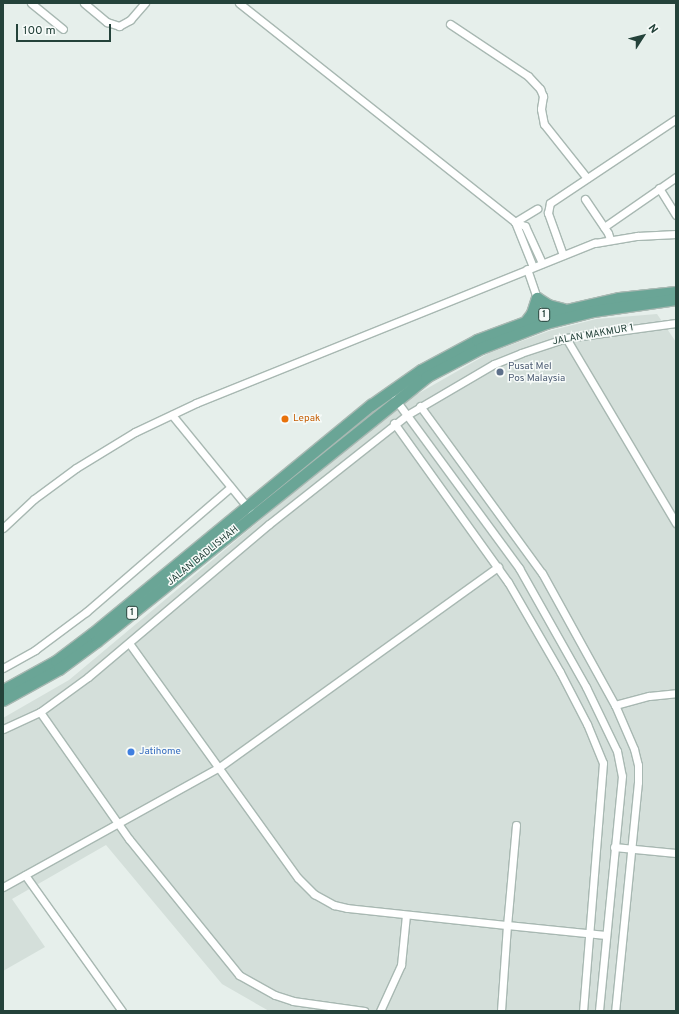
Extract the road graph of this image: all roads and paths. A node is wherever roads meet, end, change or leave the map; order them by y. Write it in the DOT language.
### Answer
graph roads {
  1 [pos="31,3"];
  2 [pos="84,3"];
  3 [pos="145,3"];
  4 [pos="239,3"];
  5 [pos="450,24"];
  6 [pos="63,29"];
  7 [pos="676,119"];
  8 [pos="676,177"];
  9 [pos="587,178"];
  10 [pos="659,188"];
  11 [pos="585,199"];
  12 [pos="537,208"];
  13 [pos="676,215"];
  14 [pos="515,222"];
  15 [pos="604,227"];
  16 [pos="676,234"];
  17 [pos="610,239"];
  18 [pos="563,255"];
  19 [pos="542,263"];
  20 [pos="530,268"];
  21 [pos="537,298"];
  22 [pos="675,299"];
  23 [pos="563,309"];
  24 [pos="526,321"];
  25 [pos="676,323"];
  26 [pos="566,338"];
  27 [pos="393,395"];
  28 [pos="420,406"];
  29 [pos="172,415"];
  30 [pos="407,415"];
  31 [pos="394,423"];
  32 [pos="231,487"];
  33 [pos="250,511"];
  34 [pos="676,523"];
  35 [pos="3,528"];
  36 [pos="498,567"];
  37 [pos="129,643"];
  38 [pos="3,668"];
  39 [pos="3,690"];
  40 [pos="676,693"];
  41 [pos="3,700"];
  42 [pos="615,705"];
  43 [pos="40,712"];
  44 [pos="3,729"];
  45 [pos="218,768"];
  46 [pos="119,823"];
  47 [pos="516,824"];
  48 [pos="614,847"];
  49 [pos="630,849"];
  50 [pos="676,852"];
  51 [pos="25,875"];
  52 [pos="3,887"];
  53 [pos="406,915"];
  54 [pos="507,925"];
  55 [pos="590,933"];
  56 [pos="605,935"];
  57 [pos="122,1011"];
  58 [pos="364,1011"];
  59 [pos="380,1011"];
  60 [pos="501,1011"];
  61 [pos="583,1011"];
  62 [pos="598,1011"];
  63 [pos="615,1011"];
  1 -- 6 [label="street"];
  2 -- 3 [label="street"];
  4 -- 14 [label="street"];
  5 -- 9 [label="street"];
  7 -- 9 [label="street"];
  8 -- 10 [label="street"];
  9 -- 18 [label="street"];
  10 -- 13 [label="street"];
  10 -- 15 [label="street"];
  11 -- 15 [label="street"];
  12 -- 14 [label="street"];
  14 -- 19 [label="street"];
  14 -- 20 [label="street"];
  15 -- 17 [label="street"];
  16 -- 17 [label="street"];
  17 -- 18 [label="street"];
  18 -- 19 [label="street"];
  19 -- 20 [label="street"];
  20 -- 21 [label="street"];
  20 -- 29 [label="street"];
  21 -- 23 [label="main road"];
  21 -- 24 [label="main road"];
  22 -- 23 [label="main road, 1"];
  22 -- 27 [label="main road, 1"];
  23 -- 24 [label="main road, 1"];
  24 -- 27 [label="main road, 1"];
  25 -- 26 [label="street, JALAN MAKMUR 1"];
  26 -- 28 [label="street, JALAN MAKMUR 1"];
  26 -- 34 [label="street"];
  27 -- 30 [label="street"];
  27 -- 33 [label="main road, JALAN BADLISHAH / 1"];
  28 -- 30 [label="street, JALAN MAKMUR 1"];
  28 -- 42 [label="street"];
  29 -- 32 [label="street"];
  29 -- 35 [label="street"];
  30 -- 31 [label="street, JALAN MAKMUR 1"];
  30 -- 48 [label="street"];
  31 -- 36 [label="street"];
  31 -- 37 [label="street, JALAN MAKMUR 1"];
  32 -- 33 [label="street"];
  32 -- 38 [label="street"];
  33 -- 39 [label="main road, JALAN BADLISHAH / 1"];
  33 -- 41 [label="main road, JALAN BADLISHAH / 1"];
  36 -- 45 [label="street"];
  36 -- 55 [label="street"];
  37 -- 43 [label="street, JALAN MAKMUR 1"];
  37 -- 45 [label="street"];
  40 -- 42 [label="street"];
  42 -- 49 [label="street"];
  43 -- 44 [label="street, JALAN MAKMUR 1"];
  43 -- 46 [label="street"];
  45 -- 46 [label="street"];
  45 -- 53 [label="street"];
  46 -- 51 [label="street"];
  46 -- 58 [label="street"];
  47 -- 54 [label="street"];
  48 -- 49 [label="street"];
  48 -- 56 [label="street"];
  49 -- 50 [label="street"];
  49 -- 63 [label="street"];
  51 -- 52 [label="street"];
  51 -- 57 [label="street"];
  53 -- 54 [label="street"];
  53 -- 59 [label="street"];
  54 -- 55 [label="street"];
  54 -- 60 [label="street"];
  55 -- 56 [label="street"];
  55 -- 61 [label="street"];
  56 -- 62 [label="street"];
}
